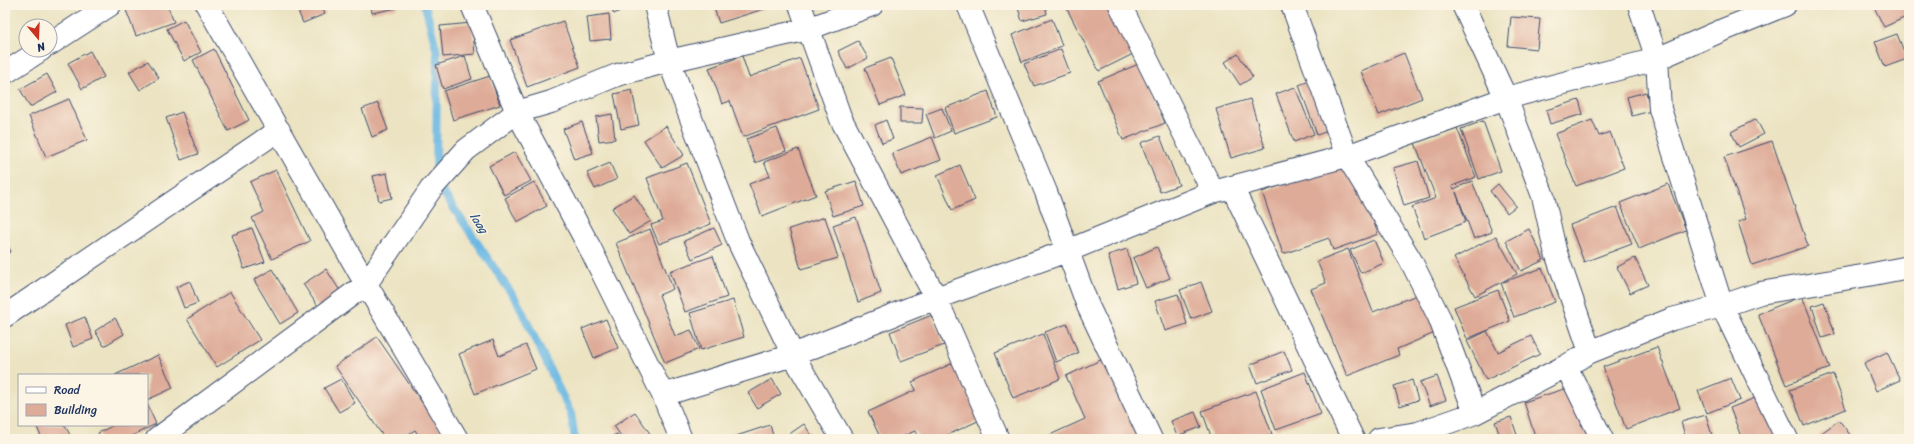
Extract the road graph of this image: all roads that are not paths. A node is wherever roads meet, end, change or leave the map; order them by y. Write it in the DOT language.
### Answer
graph roads {
  1 [pos="110,5"];
  2 [pos="207,5"];
  3 [pos="472,5"];
  4 [pos="655,5"];
  5 [pos="800,5"];
  6 [pos="872,5"];
  7 [pos="968,5"];
  8 [pos="1120,5"];
  9 [pos="1292,5"];
  10 [pos="1463,5"];
  11 [pos="1639,5"];
  12 [pos="1785,5"];
  13 [pos="808,29"];
  14 [pos="58,39"];
  15 [pos="29,58"];
  16 [pos="1658,59"];
  17 [pos="669,61"];
  18 [pos="5,74"];
  19 [pos="1506,98"];
  20 [pos="517,112"];
  21 [pos="280,130"];
  22 [pos="1347,156"];
  23 [pos="1223,190"];
  24 [pos="1067,250"];
  25 [pos="1909,267"];
  26 [pos="366,284"];
  27 [pos="936,298"];
  28 [pos="1722,306"];
  29 [pos="5,316"];
  30 [pos="1590,352"];
  31 [pos="793,355"];
  32 [pos="1566,366"];
  33 [pos="663,396"];
  34 [pos="1475,413"];
  35 [pos="157,439"];
  36 [pos="457,439"];
  37 [pos="681,439"];
  38 [pos="842,439"];
  39 [pos="998,439"];
  40 [pos="1151,439"];
  41 [pos="1353,439"];
  42 [pos="1379,439"];
  43 [pos="1602,439"];
  44 [pos="1787,439"];
  1 -- 14 [label="street"];
  2 -- 21 [label="street"];
  3 -- 20 [label="street"];
  4 -- 17 [label="street"];
  5 -- 13 [label="street"];
  6 -- 13 [label="street"];
  7 -- 24 [label="street"];
  8 -- 23 [label="street"];
  9 -- 22 [label="street"];
  10 -- 19 [label="street"];
  11 -- 16 [label="street"];
  12 -- 16 [label="street"];
  13 -- 17 [label="street"];
  13 -- 27 [label="street"];
  15 -- 18 [label="street"];
  16 -- 19 [label="street"];
  16 -- 28 [label="street"];
  17 -- 20 [label="street"];
  17 -- 31 [label="street"];
  19 -- 22 [label="street"];
  19 -- 30 [label="street"];
  20 -- 26 [label="street"];
  20 -- 33 [label="street"];
  21 -- 26 [label="street"];
  21 -- 29 [label="street"];
  22 -- 23 [label="street"];
  22 -- 34 [label="street"];
  23 -- 24 [label="street"];
  23 -- 41 [label="street"];
  24 -- 27 [label="street"];
  24 -- 40 [label="street"];
  25 -- 28 [label="street"];
  26 -- 35 [label="street"];
  26 -- 36 [label="street"];
  27 -- 31 [label="street"];
  27 -- 39 [label="street"];
  28 -- 30 [label="street"];
  28 -- 44 [label="street"];
  30 -- 32 [label="street"];
  31 -- 33 [label="street"];
  31 -- 38 [label="street"];
  32 -- 34 [label="street"];
  32 -- 43 [label="street"];
  33 -- 37 [label="street"];
  34 -- 42 [label="street"];
}
